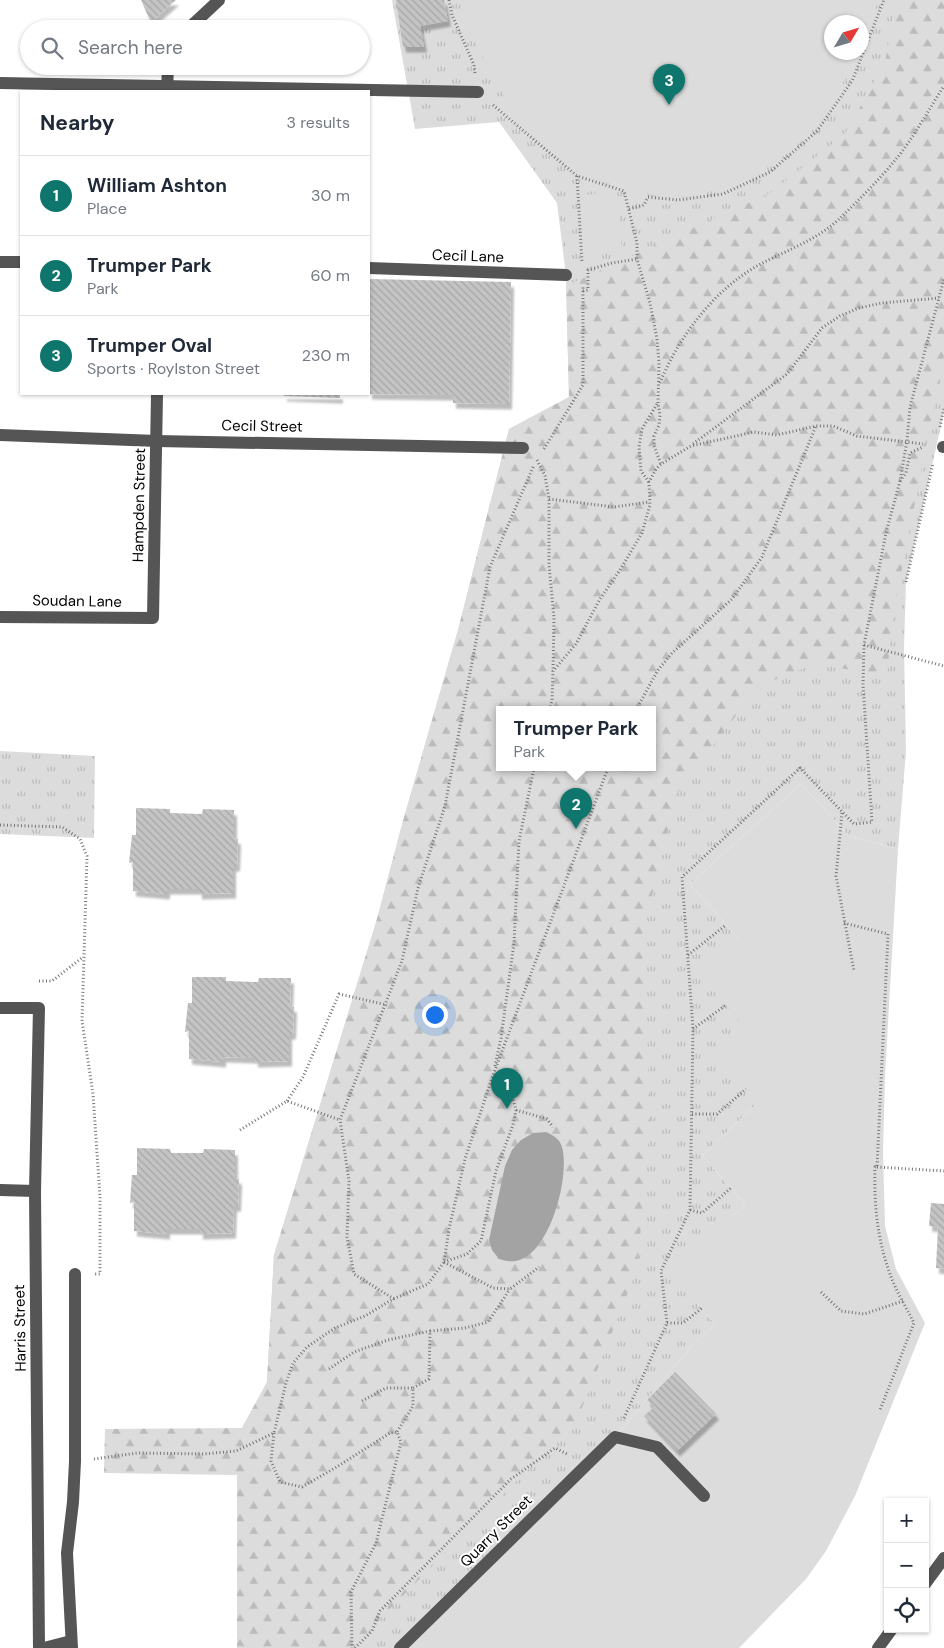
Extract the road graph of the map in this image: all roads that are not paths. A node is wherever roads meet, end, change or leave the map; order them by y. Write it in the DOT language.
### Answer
graph roads {
  1 [pos="219,0"];
  2 [pos="198,20"];
  3 [pos="168,75"];
  4 [pos="0,83"];
  5 [pos="167,89"];
  6 [pos="271,90"];
  7 [pos="370,91"];
  8 [pos="478,92"];
  9 [pos="0,262"];
  10 [pos="20,262"];
  11 [pos="370,268"];
  12 [pos="566,275"];
  13 [pos="157,395"];
  14 [pos="0,435"];
  15 [pos="157,440"];
  16 [pos="523,448"];
  17 [pos="0,616"];
  18 [pos="154,618"];
  19 [pos="0,1008"];
  20 [pos="0,1190"];
  21 [pos="35,1191"];
  22 [pos="75,1274"];
  23 [pos="704,1496"];
  24 [pos="944,1558"];
  25 [pos="929,1579"];
  26 [pos="889,1633"];
  27 [pos="71,1645"];
  28 [pos="39,1648"];
  29 [pos="44,1648"];
  30 [pos="400,1648"];
  31 [pos="878,1648"];
  1 -- 2 [label="street"];
  3 -- 5 [label="street"];
  4 -- 5 [label="street"];
  5 -- 6 [label="street"];
  7 -- 8 [label="street"];
  9 -- 10 [label="street"];
  11 -- 12 [label="street, Cecil Lane"];
  13 -- 15 [label="street, Hampden Street"];
  14 -- 15 [label="street, Cecil Street"];
  15 -- 16 [label="street, Cecil Street"];
  15 -- 18 [label="street, Hampden Street"];
  17 -- 18 [label="street, Soudan Lane"];
  19 -- 21 [label="street, Harris Street"];
  20 -- 21 [label="street"];
  21 -- 28 [label="street, Harris Street"];
  22 -- 27 [label="street"];
  23 -- 30 [label="street, Quarry Street"];
  24 -- 25 [label="street"];
  26 -- 31 [label="street"];
  27 -- 29 [label="street"];
}
